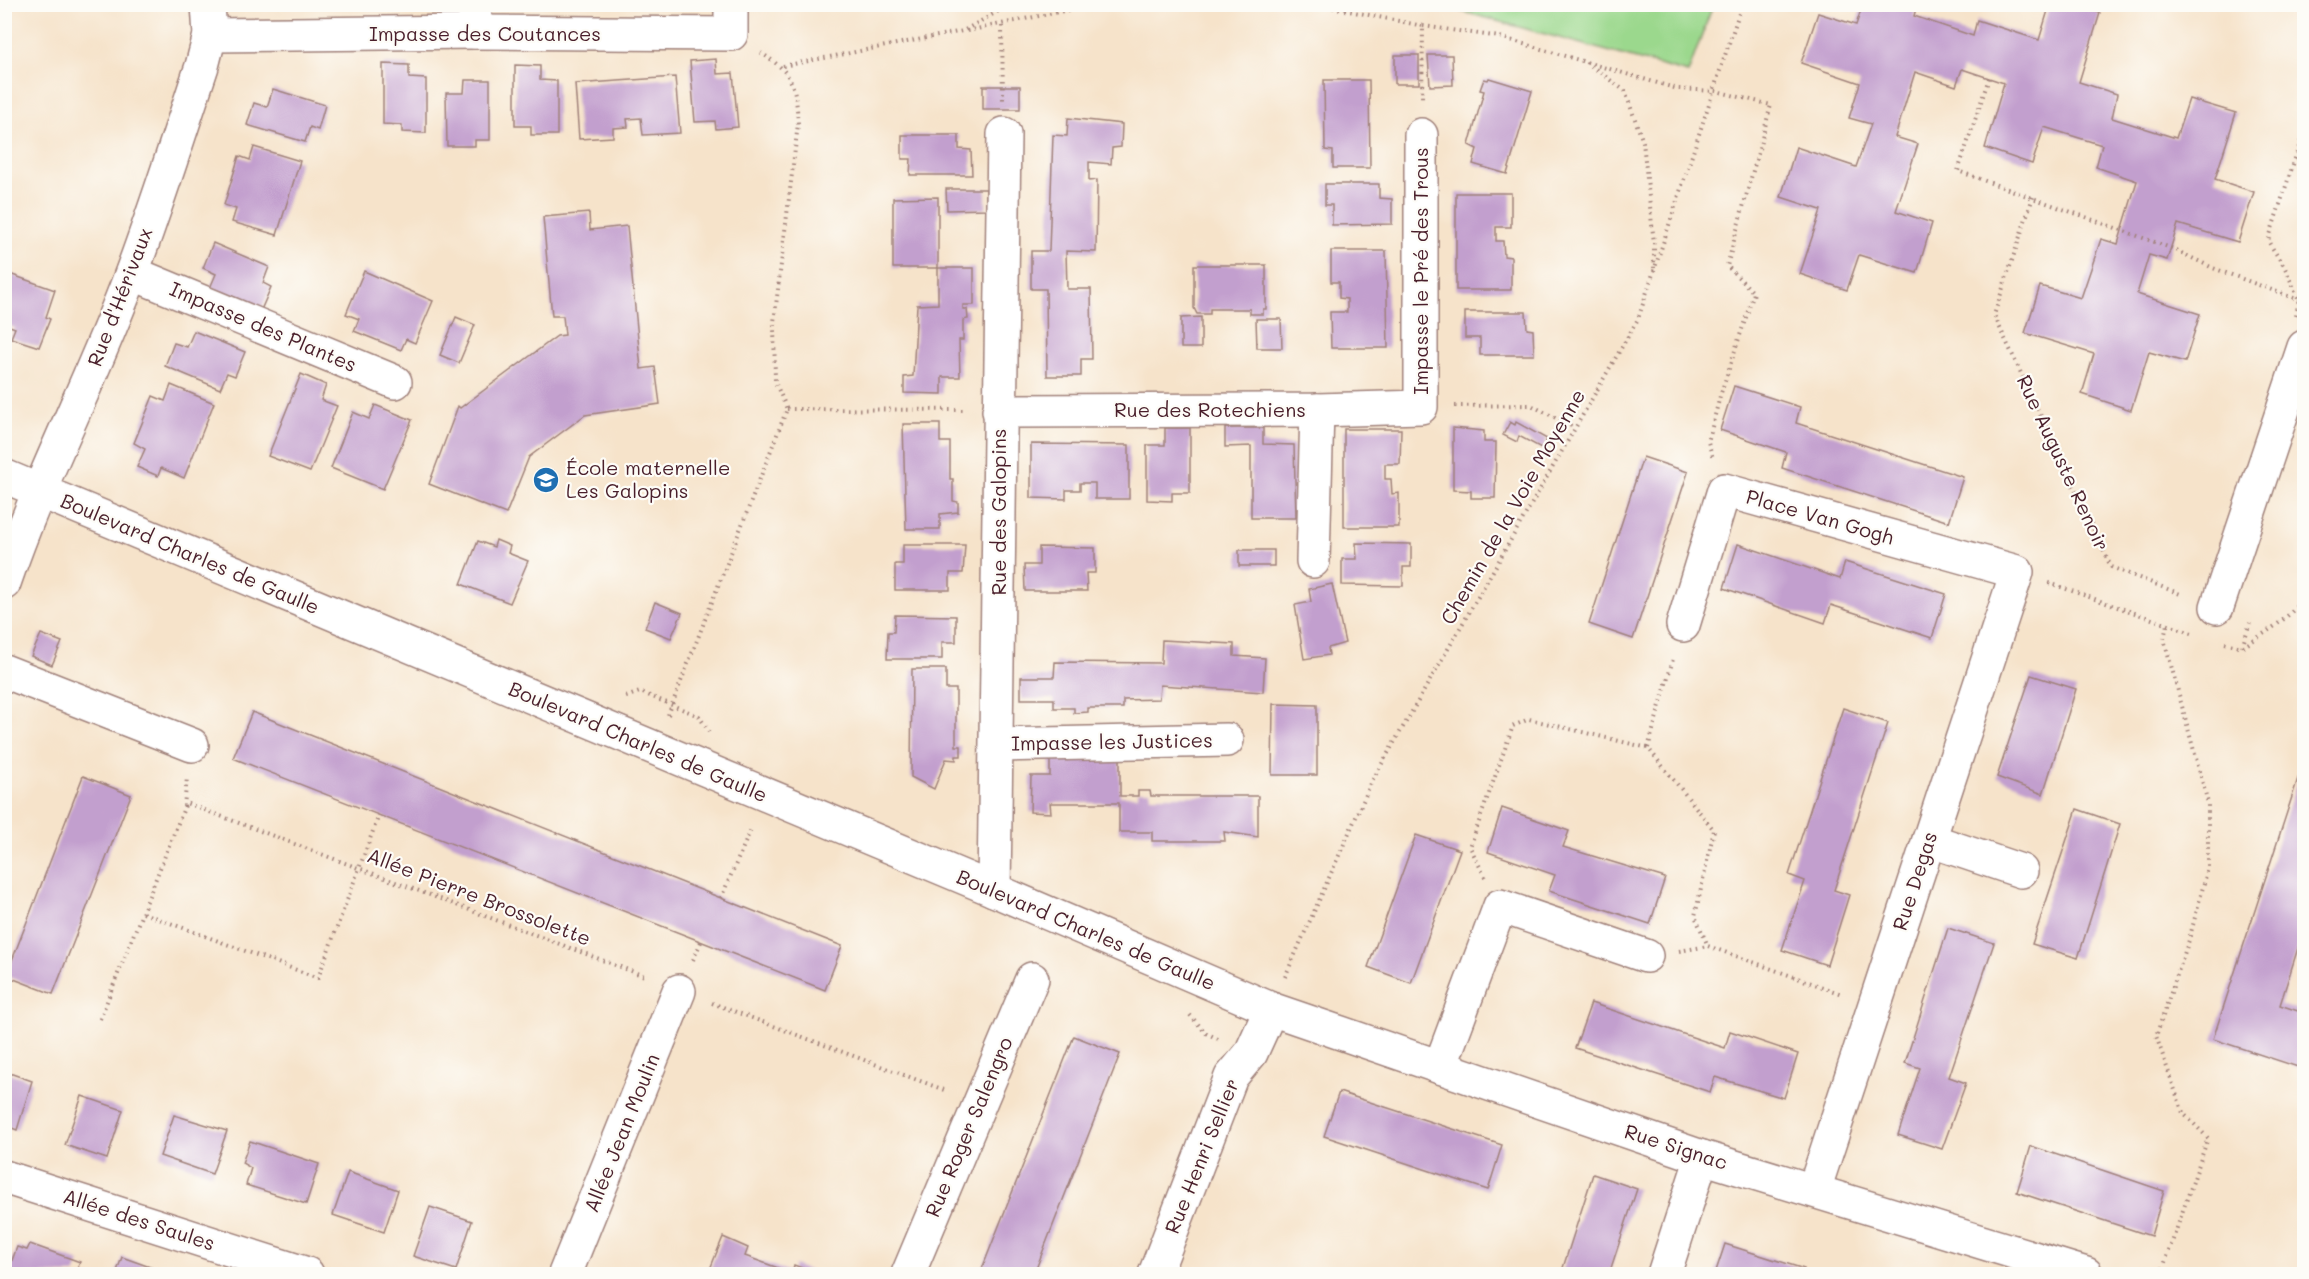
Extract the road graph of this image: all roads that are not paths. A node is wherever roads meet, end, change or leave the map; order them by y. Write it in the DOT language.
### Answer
graph roads {
  1 [pos="475,18"];
  2 [pos="731,19"];
  3 [pos="209,20"];
  4 [pos="1004,134"];
  5 [pos="1421,135"];
  6 [pos="132,273"];
  7 [pos="2300,333"];
  8 [pos="395,382"];
  9 [pos="1421,407"];
  10 [pos="1317,410"];
  11 [pos="999,411"];
  12 [pos="4,476"];
  13 [pos="38,490"];
  14 [pos="1313,561"];
  15 [pos="2017,572"];
  16 [pos="4,583"];
  17 [pos="2217,607"];
  18 [pos="1683,625"];
  19 [pos="4,671"];
  20 [pos="1227,740"];
  21 [pos="192,745"];
  22 [pos="998,745"];
  23 [pos="1929,840"];
  24 [pos="2021,872"];
  25 [pos="994,890"];
  26 [pos="1646,956"];
  27 [pos="1032,979"];
  28 [pos="680,991"];
  29 [pos="1271,1009"];
  30 [pos="1440,1067"];
  31 [pos="1702,1157"];
  32 [pos="4,1177"];
  33 [pos="1814,1190"];
  34 [pos="307,1275"];
  35 [pos="565,1275"];
  36 [pos="908,1275"];
  37 [pos="1155,1275"];
  38 [pos="1664,1275"];
  39 [pos="2085,1275"];
  1 -- 2 [label="street, Impasse des Coutances"];
  1 -- 3 [label="street, Impasse des Coutances"];
  3 -- 6 [label="street, Rue d'Hérivaux"];
  4 -- 11 [label="street, Rue des Galopins"];
  5 -- 9 [label="street, Impasse le Pré des Trous"];
  6 -- 8 [label="street, Impasse des Plantes"];
  6 -- 13 [label="street, Rue d'Hérivaux"];
  7 -- 17 [label="street"];
  9 -- 10 [label="street, Rue des Rotechiens"];
  10 -- 11 [label="street, Rue des Rotechiens"];
  10 -- 14 [label="street"];
  11 -- 22 [label="street, Rue des Galopins"];
  12 -- 13 [label="street, Boulevard Charles de Gaulle"];
  13 -- 16 [label="street, Rue d'Hérivaux"];
  13 -- 25 [label="street, Boulevard Charles de Gaulle"];
  15 -- 18 [label="street, Place Van Gogh"];
  15 -- 23 [label="street, Rue Degas"];
  19 -- 21 [label="street"];
  20 -- 22 [label="street, Impasse les Justices"];
  22 -- 25 [label="street, Rue des Galopins"];
  23 -- 24 [label="street"];
  23 -- 33 [label="street, Rue Degas"];
  25 -- 29 [label="street, Boulevard Charles de Gaulle"];
  26 -- 30 [label="street"];
  27 -- 36 [label="street, Rue Roger Salengro"];
  28 -- 35 [label="street, Allée Jean Moulin"];
  29 -- 30 [label="street, Rue Signac"];
  29 -- 37 [label="street, Rue Henri Sellier"];
  30 -- 31 [label="street, Rue Signac"];
  31 -- 33 [label="street, Rue Signac"];
  31 -- 38 [label="street"];
  32 -- 34 [label="street, Allée des Saules"];
  33 -- 39 [label="street, Rue Signac"];
}
